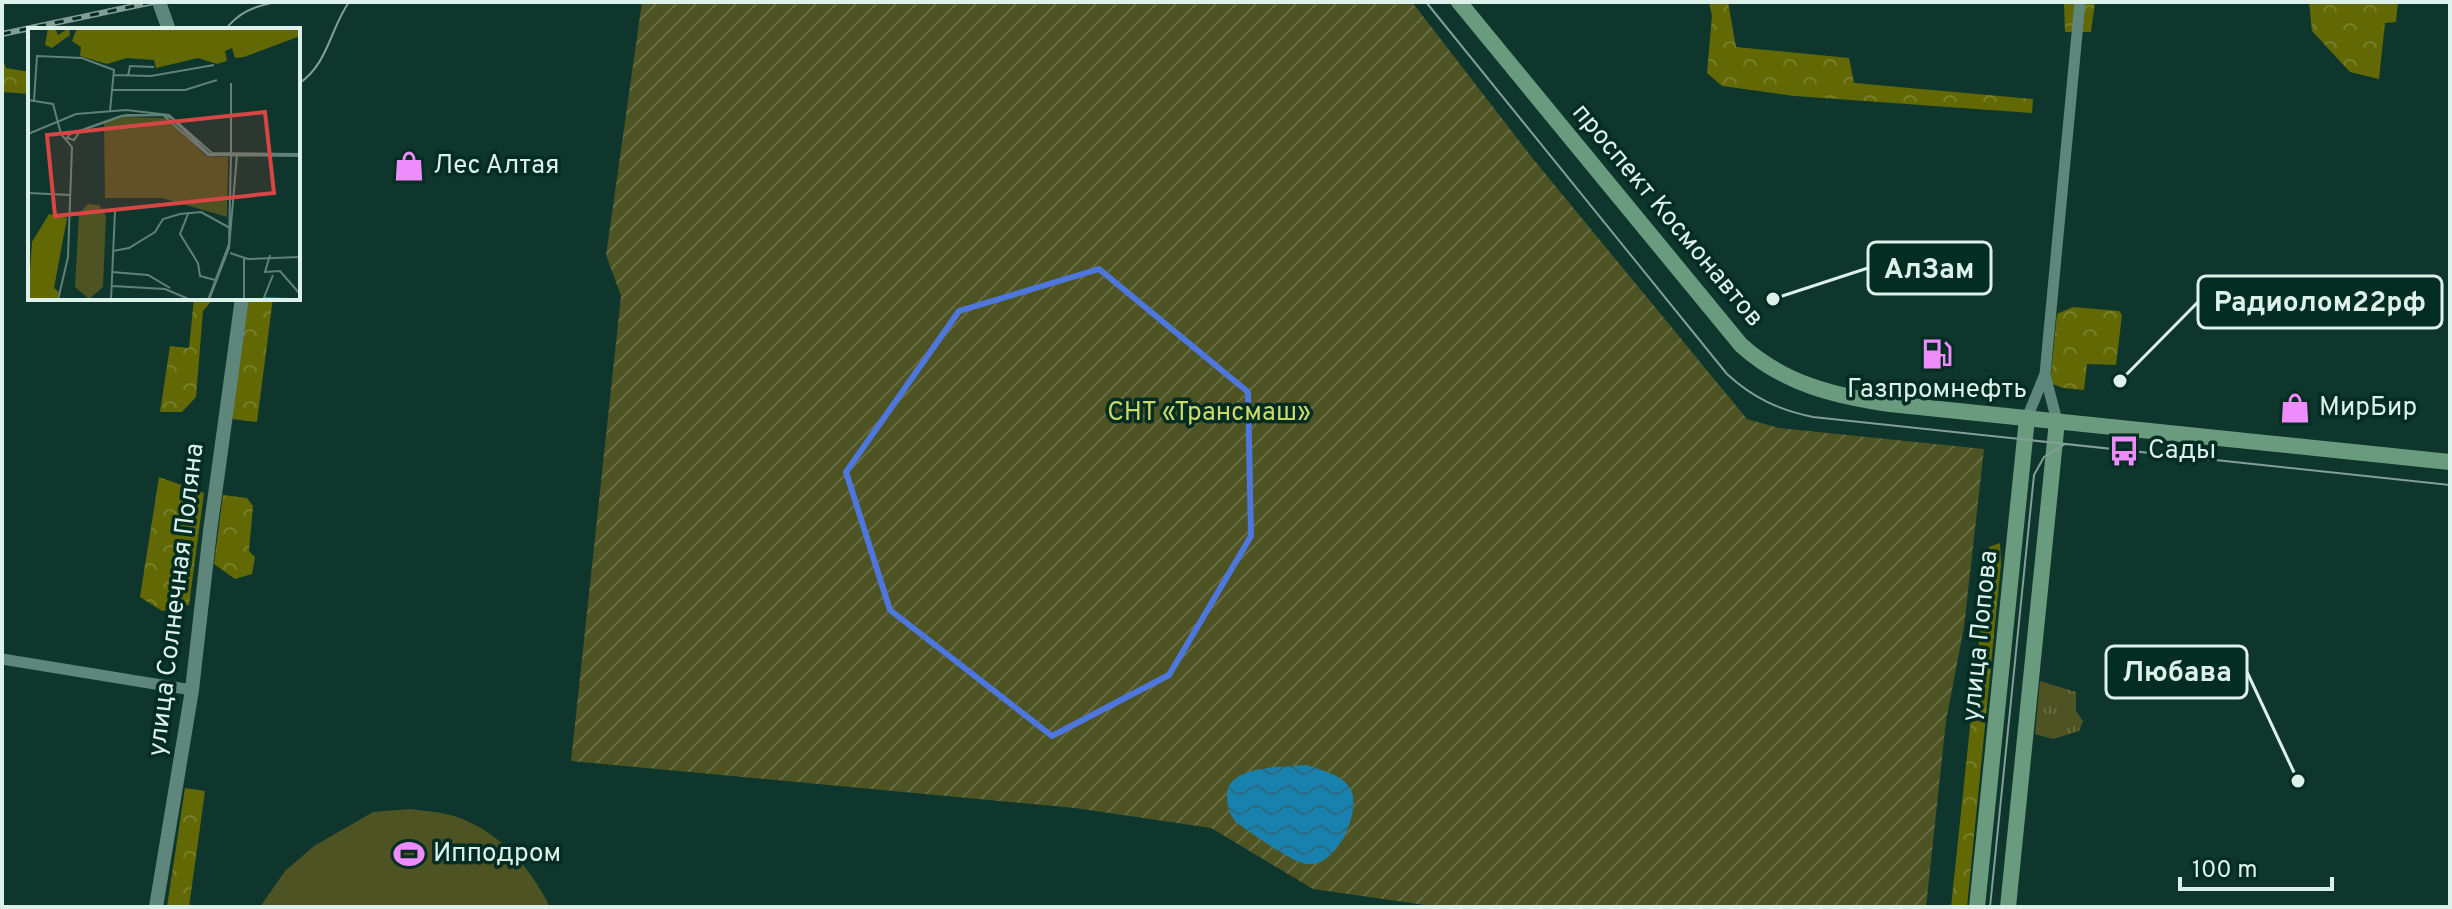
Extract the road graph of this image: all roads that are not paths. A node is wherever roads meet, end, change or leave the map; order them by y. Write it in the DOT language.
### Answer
graph roads {
  1 [pos="159,2"];
  2 [pos="1459,2"];
  3 [pos="2080,2"];
  4 [pos="168,28"];
  5 [pos="242,300"];
  6 [pos="2045,374"];
  7 [pos="2027,418"];
  8 [pos="2057,421"];
  9 [pos="2450,462"];
  10 [pos="2,659"];
  11 [pos="192,690"];
  12 [pos="1994,746"];
  13 [pos="2024,749"];
  14 [pos="156,907"];
  15 [pos="1977,907"];
  16 [pos="2008,907"];
  1 -- 4 [label="street"];
  2 -- 7 [label="main road, проспект Космонавтов"];
  3 -- 6 [label="street, улица Попова"];
  5 -- 11 [label="street, улица Солнечная Поляна"];
  6 -- 7 [label="street, улица Попова"];
  6 -- 8 [label="street, улица Попова"];
  7 -- 8 [label="main road, проспект Космонавтов"];
  7 -- 12 [label="main road, улица Попова"];
  8 -- 9 [label="main road, проспект Космонавтов"];
  8 -- 13 [label="main road, улица Попова"];
  10 -- 11 [label="street"];
  11 -- 14 [label="street, улица Солнечная Поляна"];
  12 -- 13 [label="main road"];
  12 -- 15 [label="main road, улица Попова"];
  13 -- 16 [label="main road, улица Попова"];
}
